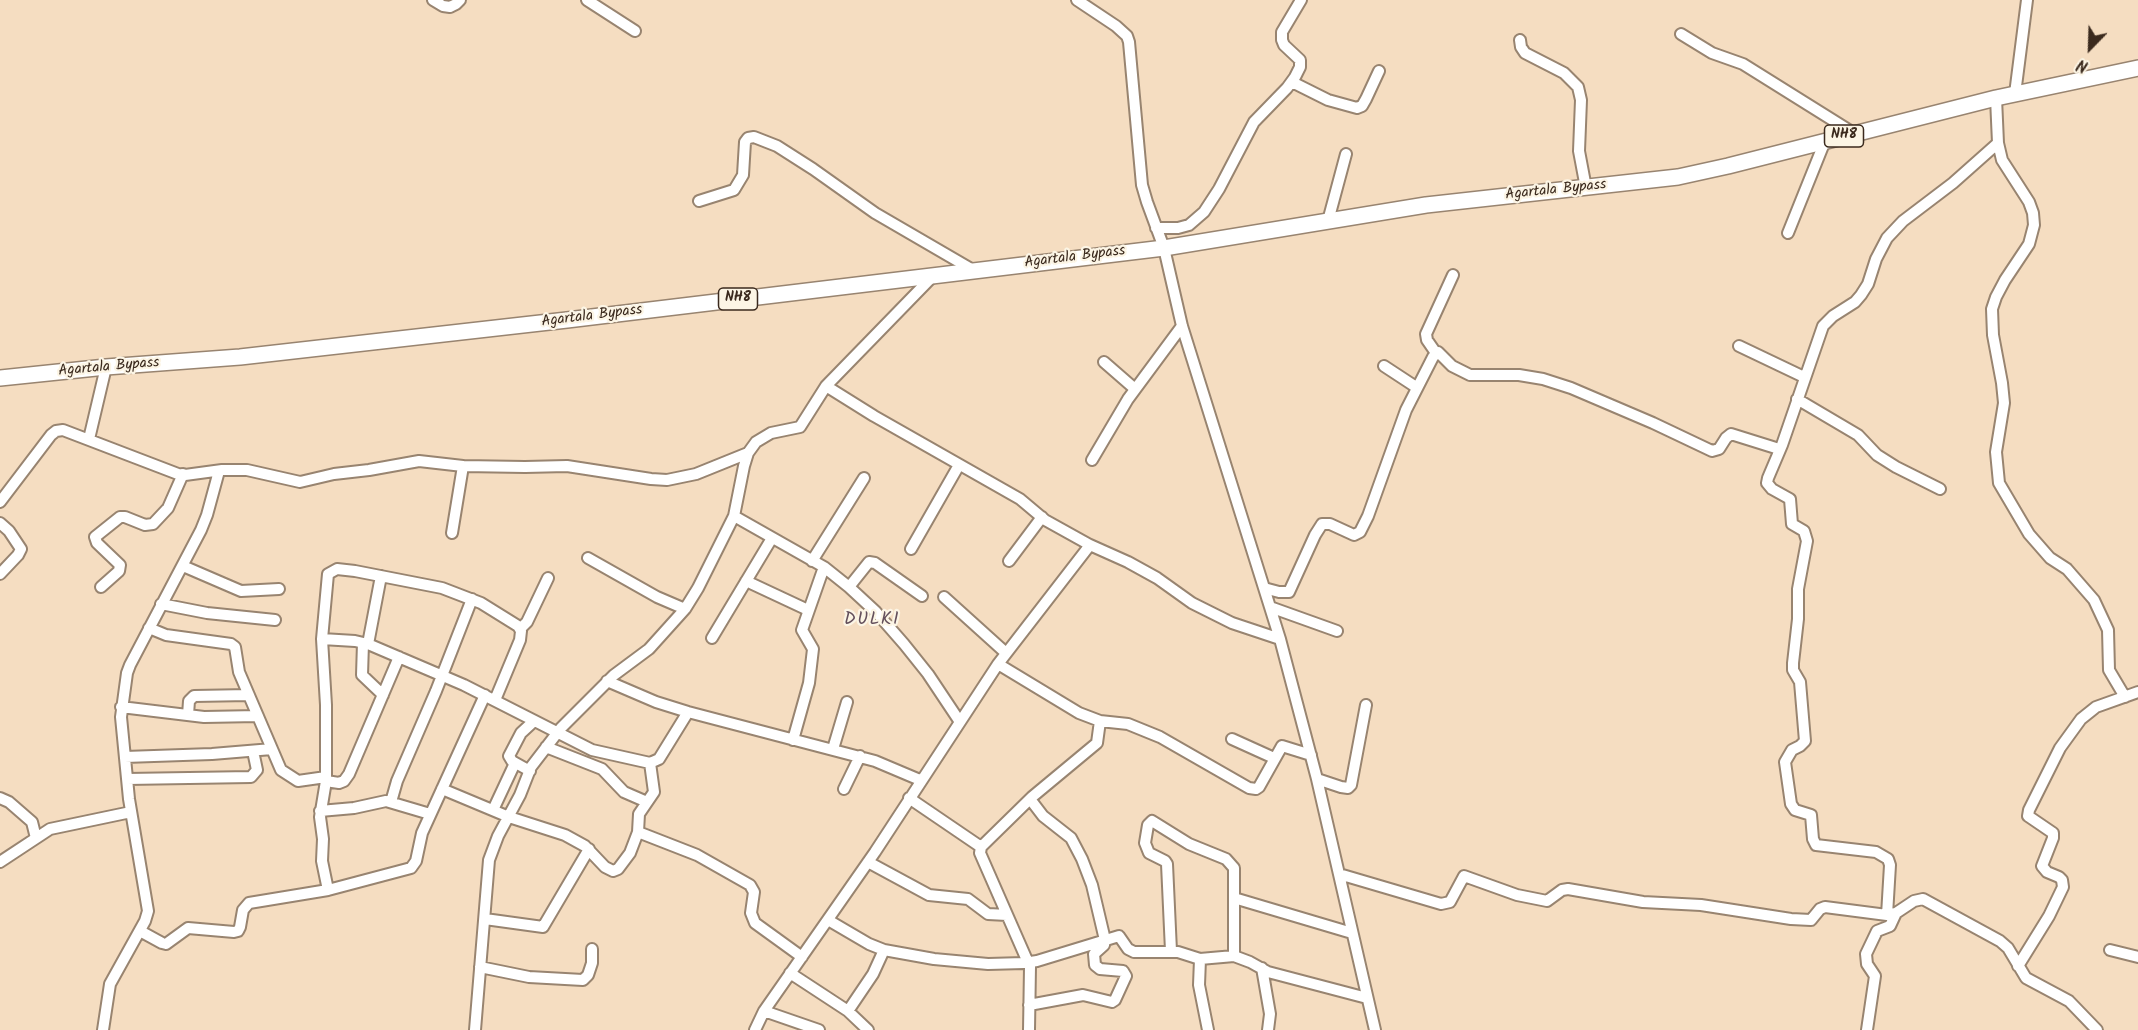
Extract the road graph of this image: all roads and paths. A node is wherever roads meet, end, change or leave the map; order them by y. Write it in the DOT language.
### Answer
graph roads {
  1 [pos="434,0"];
  2 [pos="460,0"];
  3 [pos="586,0"];
  4 [pos="1077,0"];
  5 [pos="1301,0"];
  6 [pos="2027,0"];
  7 [pos="635,31"];
  8 [pos="1681,34"];
  9 [pos="1520,40"];
  10 [pos="2138,68"];
  11 [pos="1379,71"];
  12 [pos="1292,82"];
  13 [pos="2015,94"];
  14 [pos="1996,98"];
  15 [pos="1855,134"];
  16 [pos="1826,141"];
  17 [pos="1998,143"];
  18 [pos="1346,154"];
  19 [pos="1586,188"];
  20 [pos="699,201"];
  21 [pos="1328,221"];
  22 [pos="1156,228"];
  23 [pos="1788,233"];
  24 [pos="1164,248"];
  25 [pos="973,270"];
  26 [pos="935,275"];
  27 [pos="1453,275"];
  28 [pos="1182,326"];
  29 [pos="1738,346"];
  30 [pos="1436,353"];
  31 [pos="1104,362"];
  32 [pos="1384,366"];
  33 [pos="106,367"];
  34 [pos="1804,377"];
  35 [pos="0,378"];
  36 [pos="826,386"];
  37 [pos="1416,387"];
  38 [pos="1135,389"];
  39 [pos="1797,399"];
  40 [pos="89,439"];
  41 [pos="1779,449"];
  42 [pos="748,453"];
  43 [pos="1092,460"];
  44 [pos="959,465"];
  45 [pos="463,466"];
  46 [pos="219,471"];
  47 [pos="183,474"];
  48 [pos="864,478"];
  49 [pos="1940,489"];
  50 [pos="0,502"];
  51 [pos="734,516"];
  52 [pos="1042,517"];
  53 [pos="0,523"];
  54 [pos="452,533"];
  55 [pos="772,538"];
  56 [pos="1090,545"];
  57 [pos="911,549"];
  58 [pos="588,558"];
  59 [pos="812,561"];
  60 [pos="1009,561"];
  61 [pos="183,566"];
  62 [pos="824,567"];
  63 [pos="0,574"];
  64 [pos="381,576"];
  65 [pos="548,578"];
  66 [pos="746,581"];
  67 [pos="101,587"];
  68 [pos="849,587"];
  69 [pos="1264,588"];
  70 [pos="279,589"];
  71 [pos="922,596"];
  72 [pos="944,597"];
  73 [pos="472,599"];
  74 [pos="161,604"];
  75 [pos="1270,607"];
  76 [pos="685,609"];
  77 [pos="808,610"];
  78 [pos="275,620"];
  79 [pos="149,628"];
  80 [pos="520,629"];
  81 [pos="1337,631"];
  82 [pos="712,638"];
  83 [pos="322,639"];
  84 [pos="1280,639"];
  85 [pos="365,644"];
  86 [pos="1006,653"];
  87 [pos="399,657"];
  88 [pos="998,664"];
  89 [pos="442,675"];
  90 [pos="607,681"];
  91 [pos="2138,692"];
  92 [pos="249,695"];
  93 [pos="383,695"];
  94 [pos="2125,697"];
  95 [pos="490,698"];
  96 [pos="847,702"];
  97 [pos="1366,705"];
  98 [pos="121,707"];
  99 [pos="688,712"];
  100 [pos="188,715"];
  101 [pos="258,716"];
  102 [pos="534,721"];
  103 [pos="1100,721"];
  104 [pos="960,722"];
  105 [pos="557,733"];
  106 [pos="1232,739"];
  107 [pos="793,740"];
  108 [pos="546,747"];
  109 [pos="272,749"];
  110 [pos="832,749"];
  111 [pos="253,751"];
  112 [pos="1311,755"];
  113 [pos="860,756"];
  114 [pos="125,757"];
  115 [pos="1274,758"];
  116 [pos="515,763"];
  117 [pos="650,763"];
  118 [pos="530,771"];
  119 [pos="127,779"];
  120 [pos="326,779"];
  121 [pos="1317,779"];
  122 [pos="920,780"];
  123 [pos="442,789"];
  124 [pos="844,789"];
  125 [pos="0,798"];
  126 [pos="909,798"];
  127 [pos="1030,799"];
  128 [pos="647,801"];
  129 [pos="391,802"];
  130 [pos="493,810"];
  131 [pos="131,812"];
  132 [pos="320,812"];
  133 [pos="430,814"];
  134 [pos="509,817"];
  135 [pos="638,832"];
  136 [pos="36,838"];
  137 [pos="981,847"];
  138 [pos="589,849"];
  139 [pos="0,862"];
  140 [pos="868,862"];
  141 [pos="1339,874"];
  142 [pos="328,890"];
  143 [pos="1234,898"];
  144 [pos="1891,914"];
  145 [pos="1007,915"];
  146 [pos="485,919"];
  147 [pos="828,920"];
  148 [pos="140,931"];
  149 [pos="1352,933"];
  150 [pos="1106,940"];
  151 [pos="592,950"];
  152 [pos="884,950"];
  153 [pos="2110,950"];
  154 [pos="1172,951"];
  155 [pos="1234,956"];
  156 [pos="802,957"];
  157 [pos="2138,957"];
  158 [pos="1200,959"];
  159 [pos="1028,962"];
  160 [pos="2018,966"];
  161 [pos="480,967"];
  162 [pos="1262,968"];
  163 [pos="790,973"];
  164 [pos="1367,998"];
  165 [pos="1029,1005"];
  166 [pos="764,1011"];
  167 [pos="848,1011"];
  168 [pos="103,1030"];
  169 [pos="475,1030"];
  170 [pos="755,1030"];
  171 [pos="819,1030"];
  172 [pos="868,1030"];
  173 [pos="1029,1030"];
  174 [pos="1208,1030"];
  175 [pos="1268,1030"];
  176 [pos="1375,1030"];
  177 [pos="1867,1030"];
  178 [pos="2097,1030"];
  1 -- 2 [label="street"];
  3 -- 7 [label="street"];
  4 -- 22 [label="street"];
  5 -- 12 [label="street"];
  6 -- 13 [label="street"];
  8 -- 15 [label="street"];
  9 -- 19 [label="street"];
  10 -- 13 [label="highway, Agartala Bypass / NH8"];
  11 -- 12 [label="street"];
  12 -- 22 [label="street"];
  13 -- 14 [label="highway, Agartala Bypass / NH8"];
  14 -- 15 [label="highway, Agartala Bypass / NH8"];
  14 -- 17 [label="street"];
  15 -- 16 [label="highway, Agartala Bypass / NH8"];
  16 -- 19 [label="highway, Agartala Bypass / NH8"];
  16 -- 23 [label="street"];
  17 -- 34 [label="street"];
  17 -- 94 [label="street"];
  18 -- 21 [label="street"];
  19 -- 21 [label="highway, Agartala Bypass / NH8"];
  20 -- 25 [label="street"];
  21 -- 24 [label="highway, Agartala Bypass / NH8"];
  22 -- 24 [label="street"];
  24 -- 25 [label="highway, Agartala Bypass / NH8"];
  24 -- 28 [label="street"];
  25 -- 26 [label="highway, Agartala Bypass / NH8"];
  26 -- 33 [label="highway, Agartala Bypass / NH8"];
  26 -- 36 [label="street"];
  27 -- 30 [label="street"];
  28 -- 38 [label="street"];
  28 -- 69 [label="street"];
  29 -- 34 [label="street"];
  30 -- 37 [label="street"];
  30 -- 41 [label="street"];
  31 -- 38 [label="street"];
  32 -- 37 [label="street"];
  33 -- 35 [label="highway, Agartala Bypass / NH8"];
  33 -- 40 [label="street"];
  34 -- 39 [label="street"];
  36 -- 42 [label="street"];
  36 -- 44 [label="street"];
  37 -- 69 [label="street"];
  38 -- 43 [label="street"];
  39 -- 41 [label="street"];
  39 -- 49 [label="street"];
  40 -- 47 [label="street"];
  40 -- 50 [label="street"];
  41 -- 144 [label="street"];
  42 -- 45 [label="street"];
  42 -- 51 [label="street"];
  44 -- 52 [label="street"];
  44 -- 57 [label="street"];
  45 -- 46 [label="street"];
  45 -- 54 [label="street"];
  46 -- 47 [label="street"];
  46 -- 61 [label="street"];
  47 -- 67 [label="street"];
  48 -- 59 [label="street"];
  51 -- 55 [label="street"];
  51 -- 76 [label="street"];
  52 -- 56 [label="street"];
  52 -- 60 [label="street"];
  53 -- 63 [label="street"];
  55 -- 59 [label="street"];
  55 -- 66 [label="street"];
  56 -- 84 [label="street"];
  56 -- 86 [label="street"];
  58 -- 76 [label="street"];
  59 -- 62 [label="street"];
  61 -- 70 [label="street"];
  61 -- 74 [label="street"];
  62 -- 68 [label="street"];
  62 -- 77 [label="street"];
  64 -- 73 [label="street"];
  64 -- 83 [label="street"];
  64 -- 85 [label="street"];
  65 -- 80 [label="street"];
  66 -- 77 [label="street"];
  66 -- 82 [label="street"];
  68 -- 71 [label="street"];
  68 -- 104 [label="street"];
  69 -- 75 [label="street"];
  72 -- 86 [label="street"];
  73 -- 80 [label="street"];
  73 -- 89 [label="street"];
  74 -- 78 [label="street"];
  74 -- 79 [label="street"];
  75 -- 81 [label="street"];
  75 -- 84 [label="street"];
  76 -- 90 [label="street"];
  77 -- 107 [label="street"];
  79 -- 92 [label="street"];
  79 -- 98 [label="street"];
  80 -- 95 [label="street"];
  83 -- 85 [label="street"];
  83 -- 120 [label="street"];
  84 -- 112 [label="street"];
  85 -- 87 [label="street"];
  85 -- 93 [label="street"];
  86 -- 88 [label="street"];
  87 -- 89 [label="street"];
  87 -- 93 [label="street"];
  88 -- 103 [label="street"];
  88 -- 104 [label="street"];
  89 -- 95 [label="street"];
  89 -- 129 [label="street"];
  90 -- 99 [label="street"];
  90 -- 105 [label="street"];
  91 -- 94 [label="street"];
  92 -- 100 [label="street"];
  92 -- 101 [label="street"];
  93 -- 120 [label="street"];
  94 -- 160 [label="street"];
  95 -- 102 [label="street"];
  95 -- 123 [label="street"];
  96 -- 110 [label="street"];
  97 -- 121 [label="street"];
  98 -- 100 [label="street"];
  98 -- 114 [label="street"];
  99 -- 107 [label="street"];
  99 -- 117 [label="street"];
  100 -- 101 [label="street"];
  101 -- 109 [label="street"];
  102 -- 105 [label="street"];
  102 -- 116 [label="street"];
  103 -- 115 [label="street"];
  103 -- 127 [label="street"];
  104 -- 122 [label="street"];
  105 -- 108 [label="street"];
  105 -- 117 [label="street"];
  106 -- 115 [label="street"];
  107 -- 110 [label="street"];
  108 -- 118 [label="street"];
  108 -- 128 [label="street"];
  109 -- 111 [label="street"];
  109 -- 120 [label="street"];
  110 -- 113 [label="street"];
  111 -- 114 [label="street"];
  111 -- 119 [label="street"];
  112 -- 115 [label="street"];
  112 -- 121 [label="street"];
  113 -- 122 [label="street"];
  113 -- 124 [label="street"];
  114 -- 119 [label="street"];
  116 -- 118 [label="street"];
  116 -- 130 [label="street"];
  117 -- 128 [label="street"];
  118 -- 134 [label="street"];
  119 -- 131 [label="street"];
  120 -- 132 [label="street"];
  121 -- 141 [label="street"];
  122 -- 126 [label="street"];
  123 -- 130 [label="street"];
  123 -- 133 [label="street"];
  125 -- 136 [label="street"];
  126 -- 137 [label="street"];
  126 -- 140 [label="street"];
  127 -- 137 [label="street"];
  127 -- 150 [label="street"];
  128 -- 135 [label="street"];
  129 -- 132 [label="street"];
  129 -- 133 [label="street"];
  130 -- 134 [label="street"];
  131 -- 136 [label="street"];
  131 -- 148 [label="street"];
  132 -- 142 [label="street"];
  133 -- 142 [label="street"];
  134 -- 138 [label="street"];
  134 -- 146 [label="street"];
  135 -- 138 [label="street"];
  135 -- 156 [label="street"];
  136 -- 139 [label="street"];
  137 -- 145 [label="street"];
  138 -- 146 [label="street"];
  140 -- 145 [label="street"];
  140 -- 147 [label="street"];
  141 -- 144 [label="street"];
  141 -- 149 [label="street"];
  142 -- 148 [label="street"];
  143 -- 149 [label="street"];
  143 -- 154 [label="street"];
  143 -- 155 [label="street"];
  144 -- 160 [label="street"];
  144 -- 177 [label="street"];
  145 -- 159 [label="street"];
  146 -- 161 [label="street"];
  147 -- 152 [label="street"];
  147 -- 156 [label="street"];
  148 -- 168 [label="street"];
  149 -- 164 [label="street"];
  150 -- 154 [label="street"];
  150 -- 159 [label="street"];
  150 -- 165 [label="street"];
  151 -- 161 [label="street"];
  152 -- 159 [label="street"];
  152 -- 167 [label="street"];
  153 -- 157 [label="street"];
  154 -- 158 [label="street"];
  155 -- 158 [label="street"];
  155 -- 162 [label="street"];
  156 -- 163 [label="street"];
  158 -- 174 [label="street"];
  159 -- 165 [label="street"];
  160 -- 178 [label="street"];
  161 -- 169 [label="street"];
  162 -- 164 [label="street"];
  162 -- 175 [label="street"];
  163 -- 166 [label="street"];
  163 -- 167 [label="street"];
  164 -- 176 [label="street"];
  165 -- 173 [label="street"];
  166 -- 170 [label="street"];
  166 -- 171 [label="street"];
  167 -- 172 [label="street"];
}
